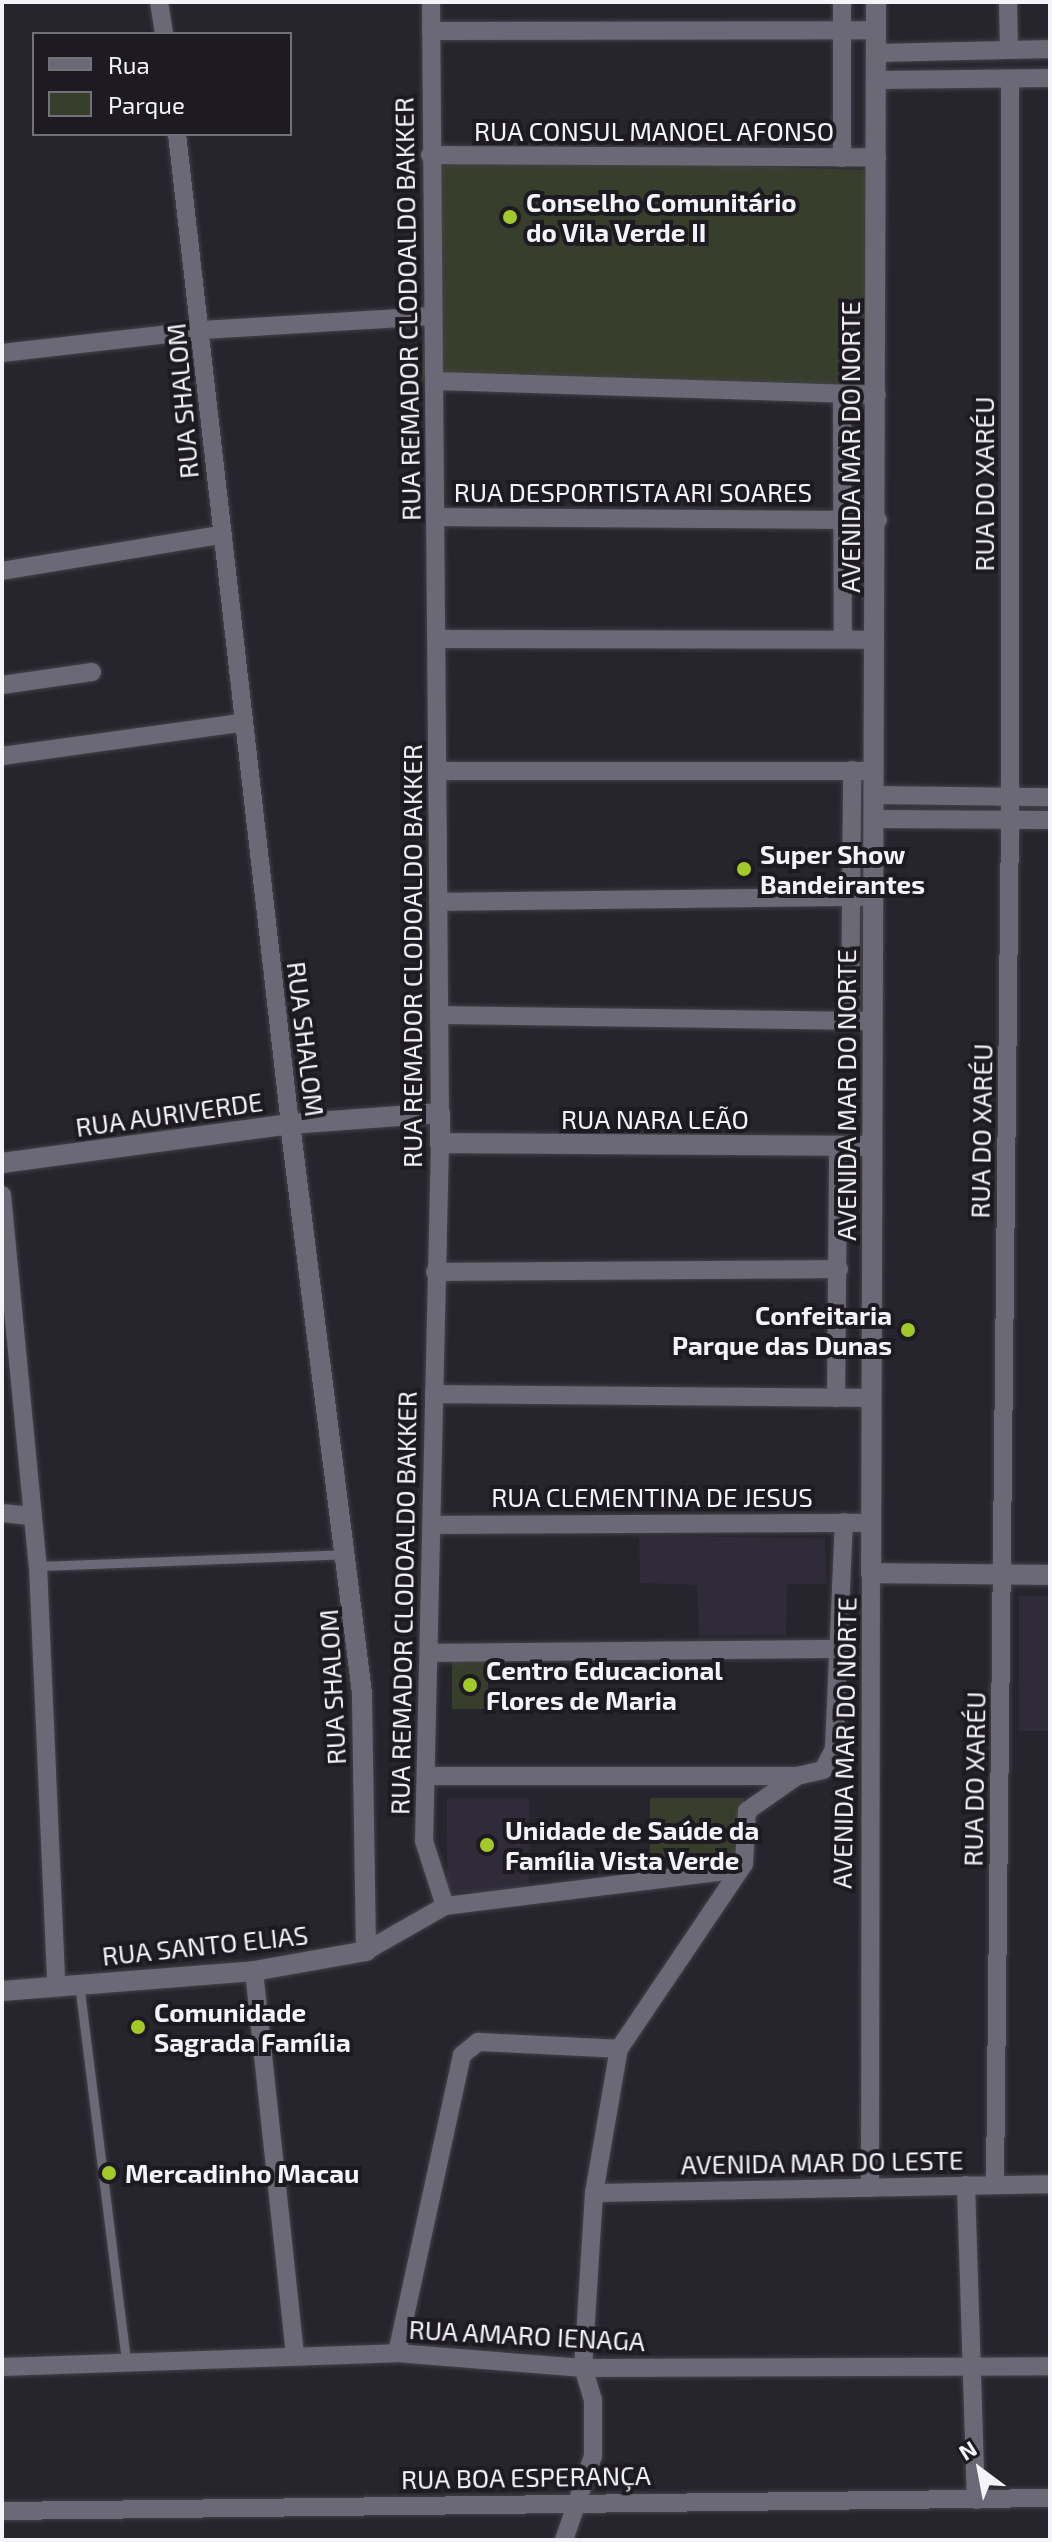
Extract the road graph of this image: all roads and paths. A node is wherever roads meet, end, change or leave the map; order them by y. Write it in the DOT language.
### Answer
graph roads {
  1 [pos="159,2"];
  2 [pos="431,2"];
  3 [pos="842,2"];
  4 [pos="876,2"];
  5 [pos="1008,2"];
  6 [pos="842,30"];
  7 [pos="876,30"];
  8 [pos="431,31"];
  9 [pos="164,32"];
  10 [pos="1009,49"];
  11 [pos="1050,49"];
  12 [pos="877,53"];
  13 [pos="1050,78"];
  14 [pos="1010,79"];
  15 [pos="878,80"];
  16 [pos="177,136"];
  17 [pos="430,155"];
  18 [pos="877,157"];
  19 [pos="842,158"];
  20 [pos="434,316"];
  21 [pos="203,330"];
  22 [pos="2,353"];
  23 [pos="437,381"];
  24 [pos="842,395"];
  25 [pos="877,395"];
  26 [pos="436,517"];
  27 [pos="844,518"];
  28 [pos="878,520"];
  29 [pos="219,535"];
  30 [pos="2,571"];
  31 [pos="437,639"];
  32 [pos="843,639"];
  33 [pos="874,640"];
  34 [pos="92,672"];
  35 [pos="2,685"];
  36 [pos="241,723"];
  37 [pos="2,756"];
  38 [pos="852,770"];
  39 [pos="439,771"];
  40 [pos="874,771"];
  41 [pos="875,795"];
  42 [pos="1009,797"];
  43 [pos="1050,797"];
  44 [pos="875,819"];
  45 [pos="1010,819"];
  46 [pos="1050,820"];
  47 [pos="852,897"];
  48 [pos="873,897"];
  49 [pos="438,902"];
  50 [pos="440,1015"];
  51 [pos="850,1021"];
  52 [pos="873,1021"];
  53 [pos="440,1113"];
  54 [pos="290,1124"];
  55 [pos="440,1143"];
  56 [pos="838,1146"];
  57 [pos="870,1146"];
  58 [pos="2,1163"];
  59 [pos="2,1195"];
  60 [pos="839,1269"];
  61 [pos="435,1272"];
  62 [pos="434,1394"];
  63 [pos="836,1398"];
  64 [pos="872,1398"];
  65 [pos="2,1513"];
  66 [pos="33,1516"];
  67 [pos="844,1522"];
  68 [pos="872,1523"];
  69 [pos="432,1525"];
  70 [pos="349,1554"];
  71 [pos="38,1566"];
  72 [pos="871,1573"];
  73 [pos="1003,1574"];
  74 [pos="1050,1575"];
  75 [pos="840,1649"];
  76 [pos="432,1653"];
  77 [pos="427,1776"];
  78 [pos="804,1776"];
  79 [pos="735,1870"];
  80 [pos="445,1906"];
  81 [pos="366,1951"];
  82 [pos="254,1971"];
  83 [pos="79,1983"];
  84 [pos="56,1985"];
  85 [pos="2,1991"];
  86 [pos="619,2049"];
  87 [pos="995,2184"];
  88 [pos="1050,2184"];
  89 [pos="966,2185"];
  90 [pos="870,2188"];
  91 [pos="594,2193"];
  92 [pos="397,2353"];
  93 [pos="295,2356"];
  94 [pos="126,2362"];
  95 [pos="1050,2366"];
  96 [pos="2,2367"];
  97 [pos="583,2368"];
  98 [pos="972,2368"];
  99 [pos="1050,2498"];
  100 [pos="976,2500"];
  101 [pos="576,2502"];
  102 [pos="2,2511"];
  103 [pos="564,2540"];
  1 -- 9 [label="street"];
  2 -- 8 [label="street, RUA REMADOR CLODOALDO BAKKER"];
  3 -- 6 [label="street"];
  4 -- 7 [label="street, AVENIDA MAR DO NORTE"];
  5 -- 10 [label="street"];
  6 -- 7 [label="street"];
  6 -- 8 [label="street"];
  6 -- 19 [label="street"];
  7 -- 12 [label="street, AVENIDA MAR DO NORTE"];
  8 -- 17 [label="street, RUA REMADOR CLODOALDO BAKKER"];
  10 -- 11 [label="street"];
  10 -- 12 [label="street"];
  12 -- 15 [label="street, AVENIDA MAR DO NORTE"];
  13 -- 14 [label="street"];
  14 -- 15 [label="street"];
  14 -- 42 [label="street, RUA DO XARÉU"];
  15 -- 18 [label="street, AVENIDA MAR DO NORTE"];
  16 -- 21 [label="street, RUA SHALOM"];
  17 -- 19 [label="street, RUA CONSUL MANOEL AFONSO"];
  17 -- 20 [label="street, RUA REMADOR CLODOALDO BAKKER"];
  18 -- 19 [label="street, RUA CONSUL MANOEL AFONSO"];
  18 -- 25 [label="street, AVENIDA MAR DO NORTE"];
  20 -- 21 [label="street"];
  20 -- 23 [label="street, RUA REMADOR CLODOALDO BAKKER"];
  21 -- 22 [label="street"];
  21 -- 29 [label="street, RUA SHALOM"];
  23 -- 24 [label="street"];
  23 -- 26 [label="street, RUA REMADOR CLODOALDO BAKKER"];
  24 -- 25 [label="street"];
  24 -- 27 [label="street"];
  25 -- 28 [label="street, AVENIDA MAR DO NORTE"];
  26 -- 27 [label="street, RUA DESPORTISTA ARI SOARES"];
  26 -- 31 [label="street, RUA REMADOR CLODOALDO BAKKER"];
  27 -- 28 [label="street, RUA DESPORTISTA ARI SOARES"];
  27 -- 32 [label="street"];
  28 -- 33 [label="street, AVENIDA MAR DO NORTE"];
  29 -- 30 [label="street"];
  29 -- 36 [label="street, RUA SHALOM"];
  31 -- 32 [label="street"];
  31 -- 39 [label="street, RUA REMADOR CLODOALDO BAKKER"];
  32 -- 33 [label="street"];
  33 -- 40 [label="street, AVENIDA MAR DO NORTE"];
  34 -- 35 [label="street"];
  36 -- 37 [label="street"];
  36 -- 54 [label="street, RUA SHALOM"];
  38 -- 39 [label="street"];
  38 -- 40 [label="street"];
  38 -- 47 [label="street"];
  39 -- 49 [label="street, RUA REMADOR CLODOALDO BAKKER"];
  40 -- 41 [label="street, AVENIDA MAR DO NORTE"];
  41 -- 42 [label="street"];
  41 -- 44 [label="street, AVENIDA MAR DO NORTE"];
  42 -- 43 [label="street"];
  42 -- 45 [label="street, RUA DO XARÉU"];
  44 -- 45 [label="street"];
  44 -- 48 [label="street, AVENIDA MAR DO NORTE"];
  45 -- 46 [label="street"];
  45 -- 73 [label="street, RUA DO XARÉU"];
  47 -- 48 [label="street"];
  47 -- 49 [label="street"];
  47 -- 51 [label="street"];
  48 -- 52 [label="street, AVENIDA MAR DO NORTE"];
  49 -- 50 [label="street, RUA REMADOR CLODOALDO BAKKER"];
  50 -- 51 [label="street"];
  50 -- 53 [label="street, RUA REMADOR CLODOALDO BAKKER"];
  51 -- 52 [label="street"];
  52 -- 57 [label="street, AVENIDA MAR DO NORTE"];
  53 -- 54 [label="street, RUA AURIVERDE"];
  53 -- 55 [label="street, RUA REMADOR CLODOALDO BAKKER"];
  54 -- 58 [label="street, RUA AURIVERDE"];
  54 -- 70 [label="street, RUA SHALOM"];
  55 -- 56 [label="street, RUA NARA LEÃO"];
  55 -- 61 [label="street, RUA REMADOR CLODOALDO BAKKER"];
  56 -- 57 [label="street, RUA NARA LEÃO"];
  56 -- 60 [label="street"];
  57 -- 64 [label="street, AVENIDA MAR DO NORTE"];
  59 -- 66 [label="street"];
  60 -- 61 [label="street"];
  60 -- 63 [label="street"];
  61 -- 62 [label="street, RUA REMADOR CLODOALDO BAKKER"];
  62 -- 63 [label="street"];
  62 -- 69 [label="street, RUA REMADOR CLODOALDO BAKKER"];
  63 -- 64 [label="street"];
  64 -- 68 [label="street, AVENIDA MAR DO NORTE"];
  65 -- 66 [label="street"];
  66 -- 71 [label="street"];
  67 -- 68 [label="street, RUA CLEMENTINA DE JESUS"];
  67 -- 69 [label="street, RUA CLEMENTINA DE JESUS"];
  67 -- 75 [label="street"];
  68 -- 72 [label="street, AVENIDA MAR DO NORTE"];
  69 -- 76 [label="street, RUA REMADOR CLODOALDO BAKKER"];
  70 -- 71 [label="lane"];
  70 -- 81 [label="street, RUA SHALOM"];
  71 -- 84 [label="street"];
  72 -- 73 [label="street"];
  72 -- 90 [label="street, AVENIDA MAR DO NORTE"];
  73 -- 74 [label="street"];
  73 -- 87 [label="street, RUA DO XARÉU"];
  75 -- 76 [label="street"];
  75 -- 78 [label="street"];
  76 -- 77 [label="street, RUA REMADOR CLODOALDO BAKKER"];
  77 -- 78 [label="street"];
  77 -- 80 [label="street, RUA REMADOR CLODOALDO BAKKER"];
  78 -- 79 [label="street"];
  79 -- 80 [label="street, RUA SANTO ELIAS"];
  79 -- 86 [label="street"];
  80 -- 81 [label="street, RUA SANTO ELIAS"];
  81 -- 82 [label="street, RUA SANTO ELIAS"];
  82 -- 83 [label="street, RUA SANTO ELIAS"];
  82 -- 93 [label="street"];
  83 -- 84 [label="street, RUA SANTO ELIAS"];
  83 -- 94 [label="lane"];
  84 -- 85 [label="street, RUA SANTO ELIAS"];
  86 -- 91 [label="street"];
  86 -- 92 [label="street"];
  87 -- 88 [label="street, AVENIDA MAR DO LESTE"];
  87 -- 89 [label="street, AVENIDA MAR DO LESTE"];
  89 -- 90 [label="street, AVENIDA MAR DO LESTE"];
  89 -- 98 [label="street"];
  90 -- 91 [label="street, AVENIDA MAR DO LESTE"];
  91 -- 97 [label="street"];
  92 -- 93 [label="street, RUA AMARO IENAGA"];
  92 -- 97 [label="street, RUA AMARO IENAGA"];
  93 -- 94 [label="street, RUA AMARO IENAGA"];
  94 -- 96 [label="street, RUA AMARO IENAGA"];
  95 -- 98 [label="street, RUA AMARO IENAGA"];
  97 -- 98 [label="street, RUA AMARO IENAGA"];
  97 -- 101 [label="street"];
  98 -- 100 [label="street"];
  99 -- 100 [label="street, RUA BOA ESPERANÇA"];
  100 -- 101 [label="street, RUA BOA ESPERANÇA"];
  101 -- 102 [label="street, RUA BOA ESPERANÇA"];
  101 -- 103 [label="street"];
}
